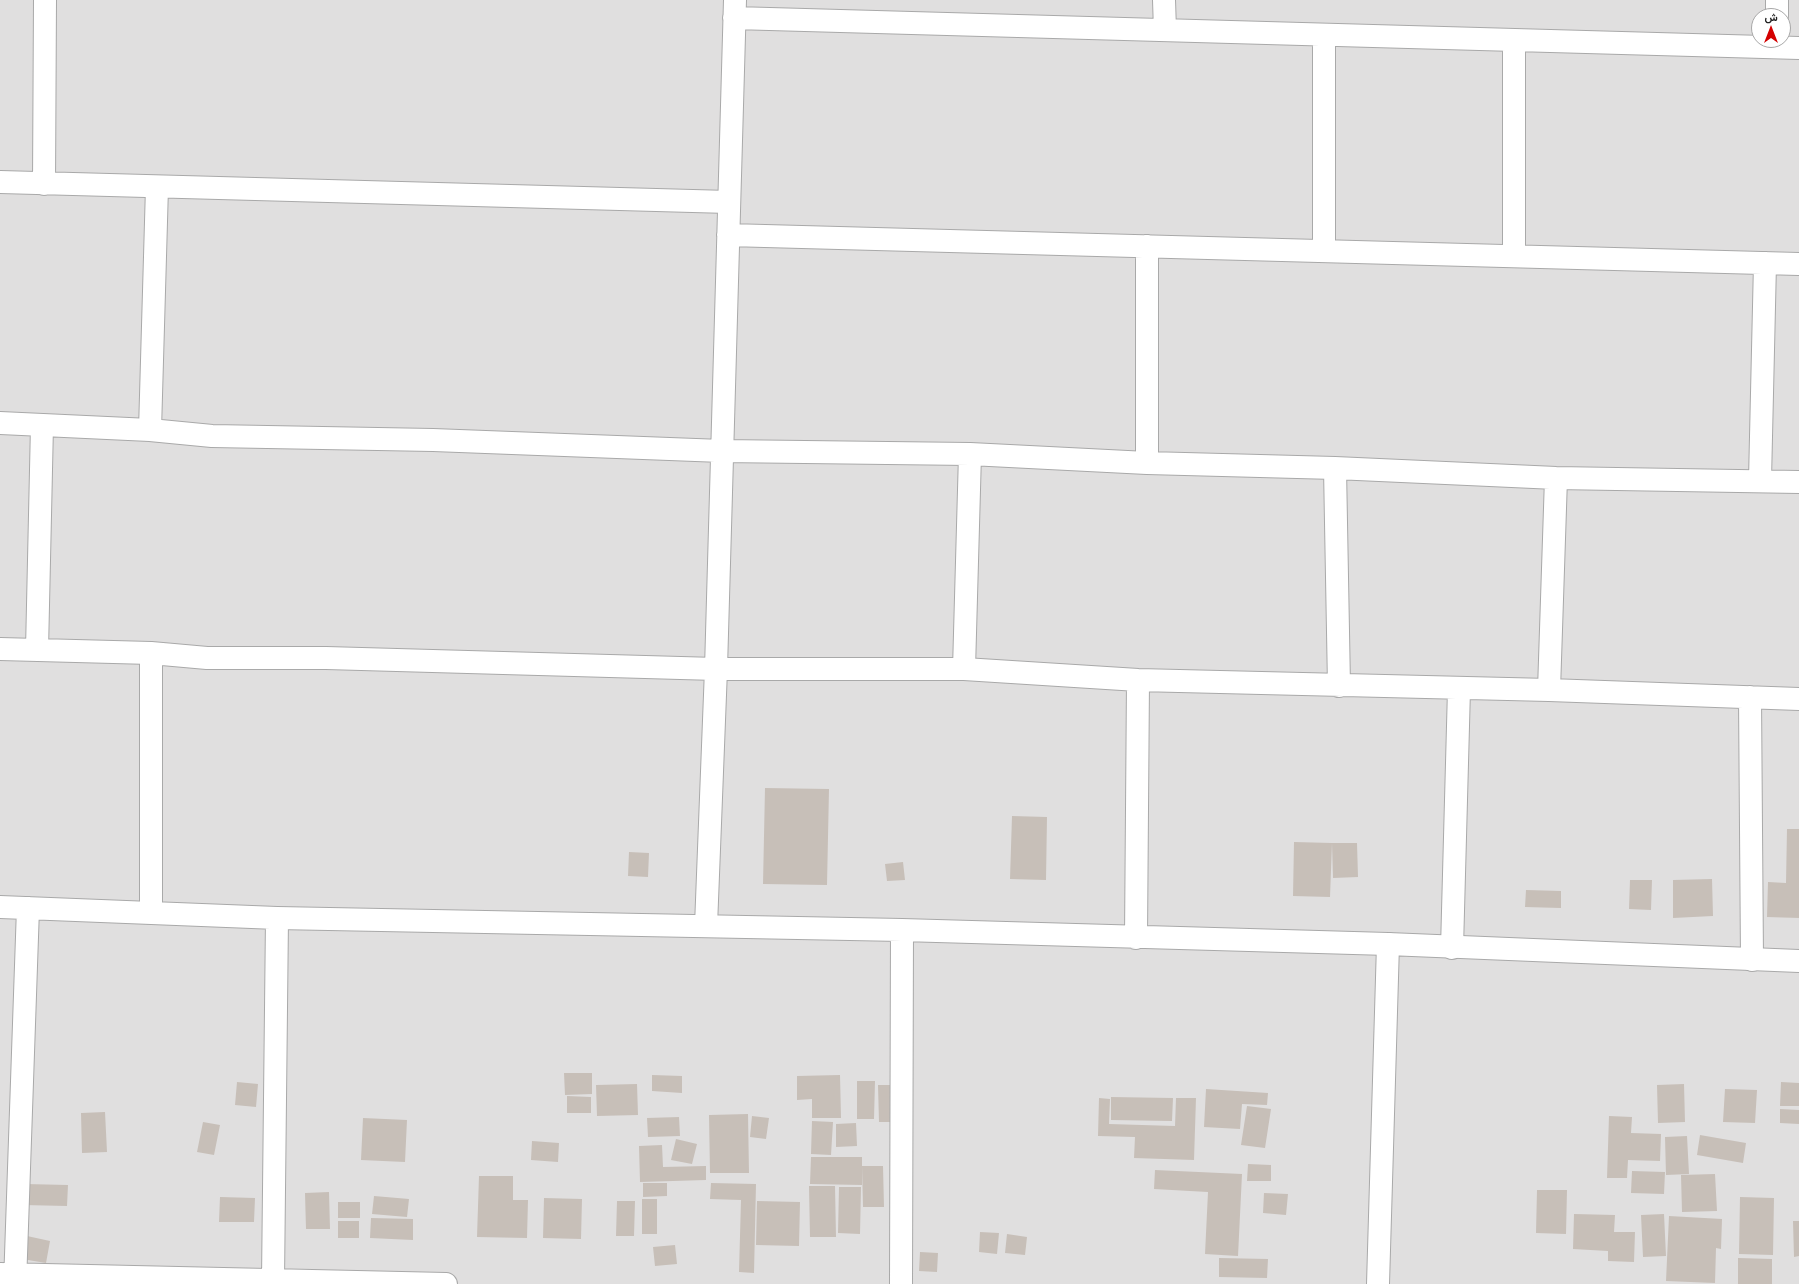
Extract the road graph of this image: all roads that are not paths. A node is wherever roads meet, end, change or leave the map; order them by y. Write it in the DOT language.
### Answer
graph roads {
  1 [pos="45,0"];
  2 [pos="1164,0"];
  3 [pos="734,9"];
  4 [pos="1164,30"];
  5 [pos="1324,34"];
  6 [pos="1514,40"];
  7 [pos="1751,44"];
  8 [pos="0,182"];
  9 [pos="44,184"];
  10 [pos="157,187"];
  11 [pos="729,202"];
  12 [pos="728,235"];
  13 [pos="1147,246"];
  14 [pos="1324,251"];
  15 [pos="1514,256"];
  16 [pos="1765,263"];
  17 [pos="1799,264"];
  18 [pos="0,423"];
  19 [pos="42,425"];
  20 [pos="150,430"];
  21 [pos="722,451"];
  22 [pos="970,454"];
  23 [pos="1147,463"];
  24 [pos="1335,468"];
  25 [pos="1556,478"];
  26 [pos="1760,480"];
  27 [pos="1799,482"];
  28 [pos="0,649"];
  29 [pos="37,650"];
  30 [pos="151,653"];
  31 [pos="716,669"];
  32 [pos="964,669"];
  33 [pos="1138,680"];
  34 [pos="1339,686"];
  35 [pos="1459,689"];
  36 [pos="1549,690"];
  37 [pos="1750,697"];
  38 [pos="1799,700"];
  39 [pos="0,907"];
  40 [pos="28,908"];
  41 [pos="151,912"];
  42 [pos="277,918"];
  43 [pos="706,926"];
  44 [pos="902,930"];
  45 [pos="1136,938"];
  46 [pos="1388,944"];
  47 [pos="1452,948"];
  48 [pos="1752,960"];
  49 [pos="1799,961"];
  50 [pos="10,1278"];
  51 [pos="273,1280"];
  52 [pos="446,1284"];
  53 [pos="901,1284"];
  54 [pos="1378,1284"];
  1 -- 9 [label="street"];
  2 -- 4 [label="street"];
  3 -- 4 [label="street"];
  3 -- 11 [label="street"];
  4 -- 5 [label="street"];
  5 -- 6 [label="street"];
  5 -- 14 [label="street"];
  6 -- 7 [label="street"];
  6 -- 15 [label="street"];
  8 -- 9 [label="street"];
  9 -- 10 [label="street"];
  10 -- 11 [label="street"];
  10 -- 20 [label="street"];
  11 -- 12 [label="street"];
  12 -- 13 [label="street"];
  12 -- 21 [label="street"];
  13 -- 14 [label="street"];
  13 -- 23 [label="street"];
  14 -- 15 [label="street"];
  15 -- 16 [label="street"];
  16 -- 17 [label="street"];
  16 -- 26 [label="street"];
  18 -- 19 [label="street"];
  19 -- 20 [label="street"];
  19 -- 29 [label="street"];
  20 -- 21 [label="street"];
  21 -- 22 [label="street"];
  21 -- 31 [label="street"];
  22 -- 23 [label="street"];
  22 -- 32 [label="street"];
  23 -- 24 [label="street"];
  24 -- 25 [label="street"];
  24 -- 34 [label="street"];
  25 -- 26 [label="street"];
  25 -- 36 [label="street"];
  26 -- 27 [label="street"];
  28 -- 29 [label="street"];
  29 -- 30 [label="street"];
  30 -- 31 [label="street"];
  30 -- 41 [label="street"];
  31 -- 32 [label="street"];
  31 -- 43 [label="street"];
  32 -- 33 [label="street"];
  33 -- 34 [label="street"];
  33 -- 45 [label="street"];
  34 -- 35 [label="street"];
  35 -- 36 [label="street"];
  35 -- 47 [label="street"];
  36 -- 37 [label="street"];
  37 -- 38 [label="street"];
  37 -- 48 [label="street"];
  39 -- 40 [label="street"];
  40 -- 41 [label="street"];
  40 -- 50 [label="street"];
  41 -- 42 [label="street"];
  42 -- 43 [label="street"];
  42 -- 51 [label="street"];
  43 -- 44 [label="street"];
  44 -- 45 [label="street"];
  44 -- 53 [label="street"];
  45 -- 46 [label="street"];
  46 -- 47 [label="street"];
  46 -- 54 [label="street"];
  47 -- 48 [label="street"];
  48 -- 49 [label="street"];
  50 -- 51 [label="street"];
  51 -- 52 [label="street"];
}
